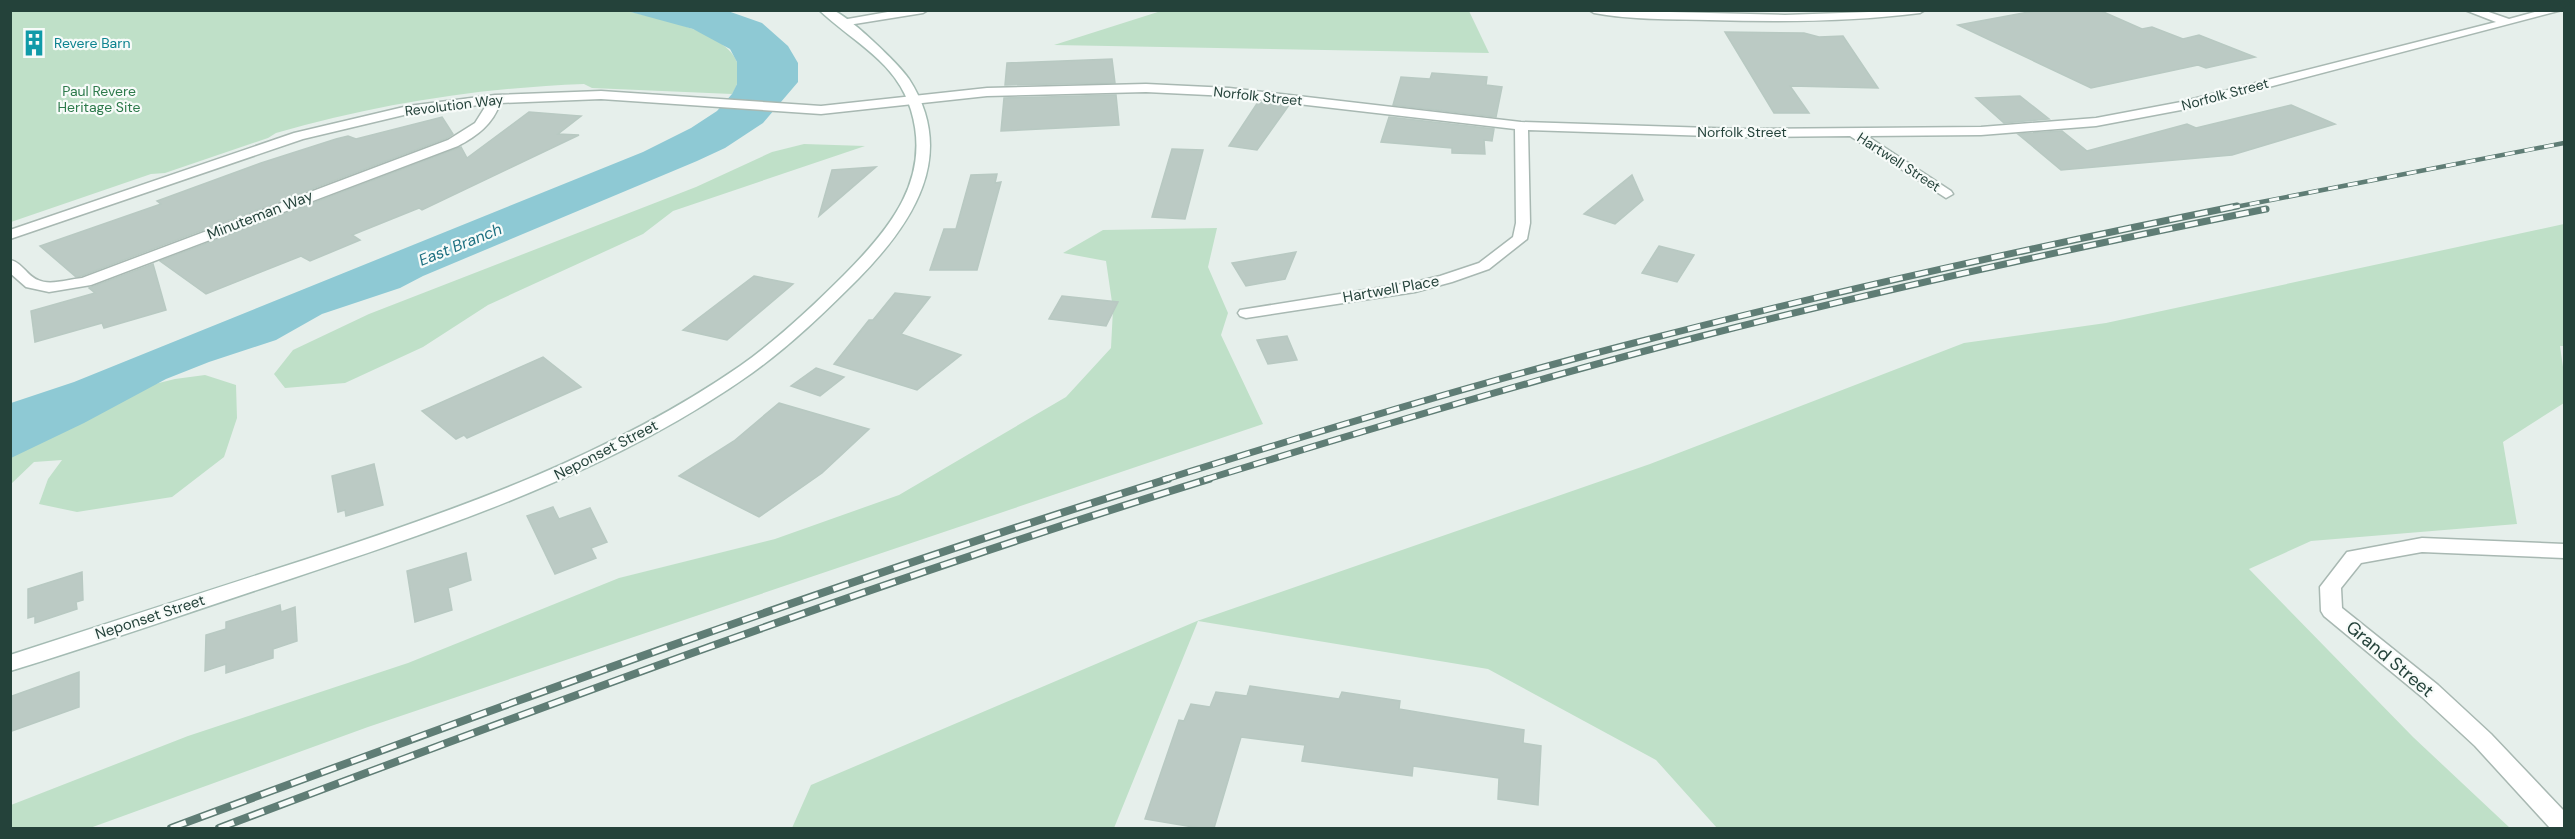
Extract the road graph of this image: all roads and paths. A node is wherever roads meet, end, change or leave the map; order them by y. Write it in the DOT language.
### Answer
graph roads {
  1 [pos="824,10"];
  2 [pos="923,10"];
  3 [pos="1594,10"];
  4 [pos="1920,10"];
  5 [pos="2470,10"];
  6 [pos="2557,10"];
  7 [pos="842,23"];
  8 [pos="2510,23"];
  9 [pos="495,99"];
  10 [pos="916,100"];
  11 [pos="1521,126"];
  12 [pos="1851,131"];
  13 [pos="1946,194"];
  14 [pos="10,235"];
  15 [pos="10,264"];
  16 [pos="1246,314"];
  17 [pos="2565,551"];
  18 [pos="10,663"];
  19 [pos="2565,827"];
  1 -- 7 [label="street, Neponset Street"];
  2 -- 7 [label="street"];
  3 -- 4 [label="street"];
  5 -- 8 [label="street"];
  6 -- 8 [label="street, Norfolk Street"];
  7 -- 10 [label="street, Neponset Street"];
  8 -- 12 [label="street, Norfolk Street"];
  9 -- 10 [label="street, Revolution Way"];
  9 -- 14 [label="street, Revolution Way"];
  9 -- 15 [label="street, Minuteman Way"];
  10 -- 11 [label="street, Norfolk Street"];
  10 -- 18 [label="street, Neponset Street"];
  11 -- 12 [label="street, Norfolk Street"];
  11 -- 16 [label="street, Hartwell Place"];
  12 -- 13 [label="street, Hartwell Street"];
  17 -- 19 [label="street, Grand Street"];
}
